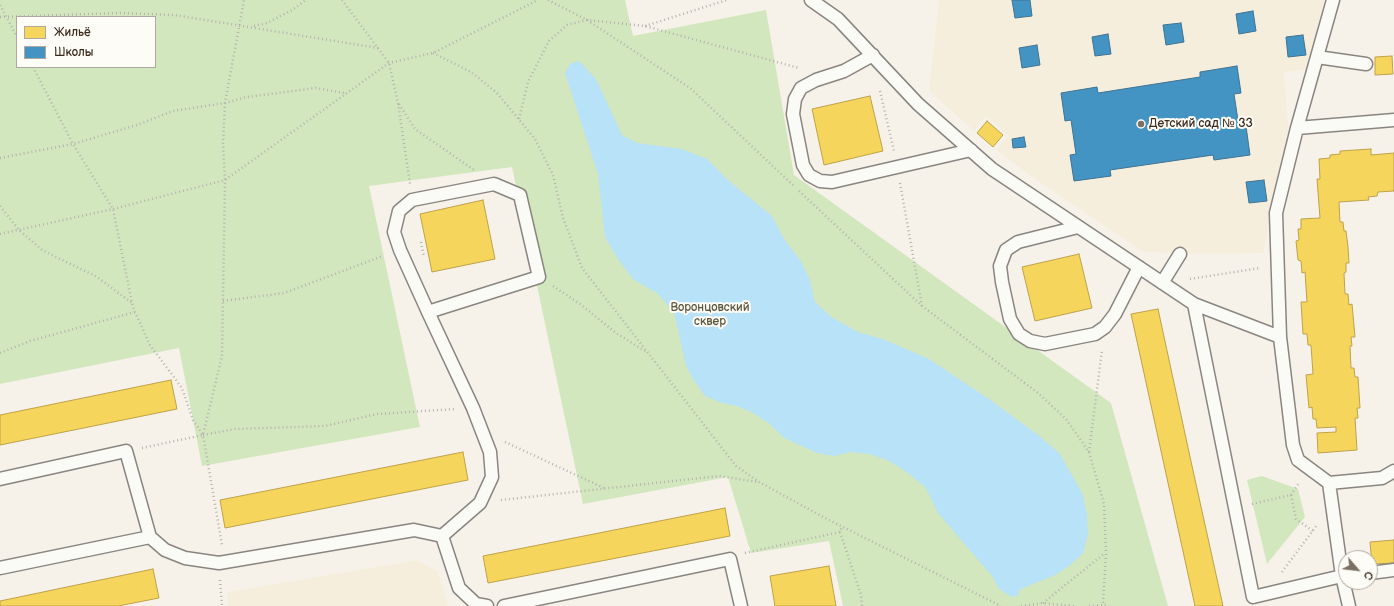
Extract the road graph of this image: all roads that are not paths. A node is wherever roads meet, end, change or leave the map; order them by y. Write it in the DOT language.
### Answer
graph roads {
  1 [pos="811,0"];
  2 [pos="1333,0"];
  3 [pos="873,55"];
  4 [pos="1317,57"];
  5 [pos="1366,64"];
  6 [pos="1394,120"];
  7 [pos="1297,128"];
  8 [pos="971,150"];
  9 [pos="1078,226"];
  10 [pos="1180,254"];
  11 [pos="1139,267"];
  12 [pos="1162,283"];
  13 [pos="1194,304"];
  14 [pos="428,312"];
  15 [pos="1280,337"];
  16 [pos="1394,471"];
  17 [pos="0,479"];
  18 [pos="1329,483"];
  19 [pos="442,536"];
  20 [pos="150,537"];
  21 [pos="1340,550"];
  22 [pos="0,568"];
  23 [pos="1394,570"];
  24 [pos="1378,572"];
  25 [pos="1338,578"];
  26 [pos="1346,590"];
  27 [pos="1256,599"];
  28 [pos="487,606"];
  29 [pos="504,606"];
  30 [pos="741,606"];
  31 [pos="1349,606"];
  1 -- 3 [label="lane"];
  2 -- 4 [label="lane"];
  3 -- 8 [label="lane"];
  3 -- 8 [label="lane"];
  4 -- 5 [label="lane"];
  4 -- 7 [label="lane"];
  6 -- 7 [label="lane"];
  7 -- 15 [label="lane"];
  8 -- 9 [label="lane"];
  9 -- 11 [label="lane"];
  9 -- 11 [label="lane"];
  10 -- 12 [label="lane"];
  11 -- 12 [label="lane"];
  12 -- 13 [label="lane"];
  13 -- 15 [label="lane"];
  13 -- 27 [label="lane"];
  14 -- 14 [label="lane"];
  14 -- 19 [label="lane"];
  15 -- 18 [label="lane"];
  16 -- 18 [label="lane"];
  17 -- 20 [label="lane"];
  18 -- 21 [label="lane"];
  19 -- 20 [label="lane"];
  19 -- 28 [label="lane"];
  20 -- 22 [label="lane"];
  23 -- 24 [label="lane"];
  25 -- 27 [label="lane"];
  26 -- 31 [label="lane"];
  29 -- 30 [label="lane"];
}
